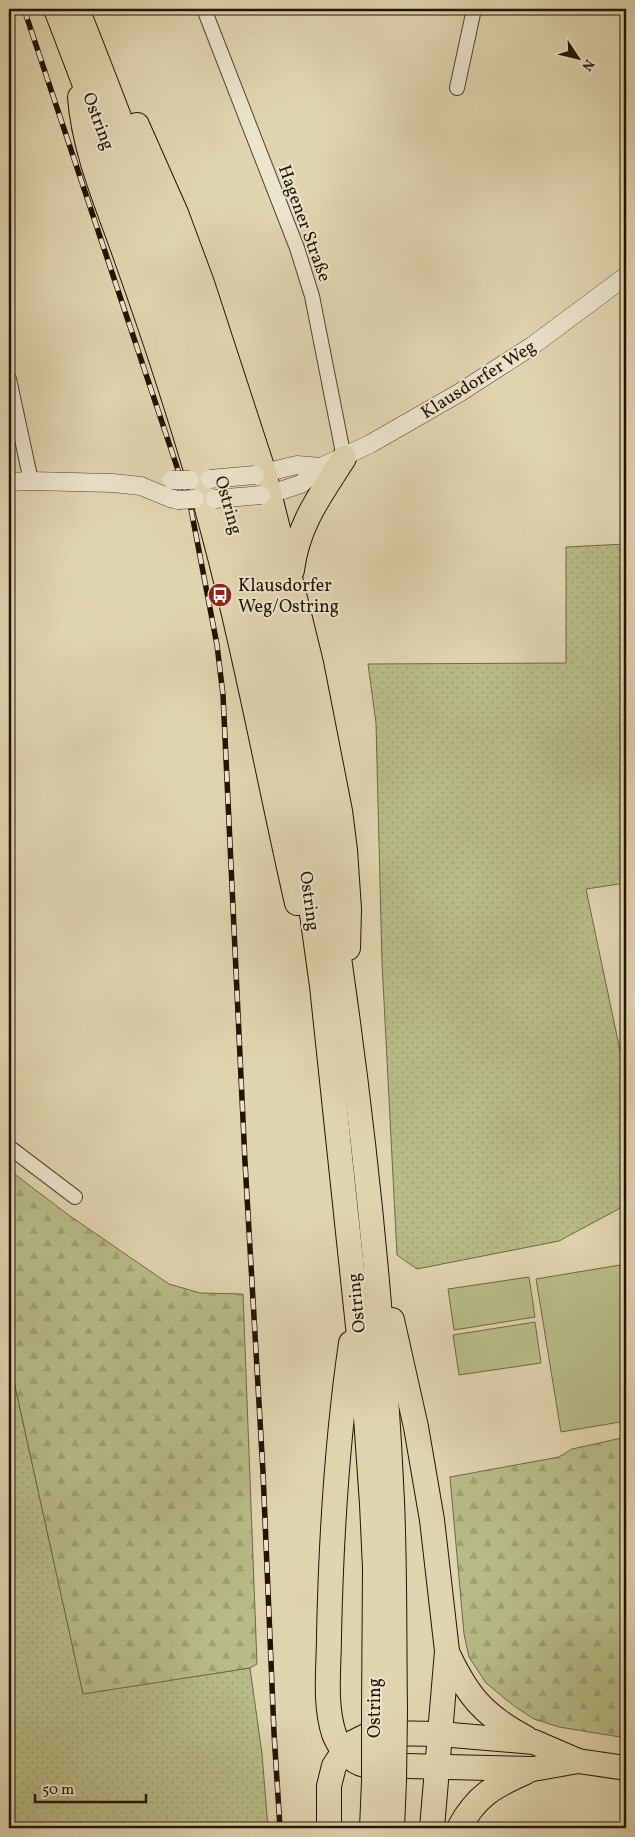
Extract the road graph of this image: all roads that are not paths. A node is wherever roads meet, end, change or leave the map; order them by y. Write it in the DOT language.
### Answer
graph roads {
  1 [pos="56,9"];
  2 [pos="77,9"];
  3 [pos="204,9"];
  4 [pos="474,9"];
  5 [pos="91,43"];
  6 [pos="78,67"];
  7 [pos="456,88"];
  8 [pos="626,276"];
  9 [pos="9,379"];
  10 [pos="344,458"];
  11 [pos="31,481"];
  12 [pos="9,482"];
  13 [pos="262,484"];
  14 [pos="141,486"];
  15 [pos="199,491"];
  16 [pos="290,579"];
  17 [pos="332,986"];
  18 [pos="9,1147"];
  19 [pos="75,1197"];
  20 [pos="375,1258"];
  21 [pos="356,1307"];
  22 [pos="447,1652"];
  23 [pos="384,1710"];
  24 [pos="440,1734"];
  25 [pos="534,1742"];
  26 [pos="344,1751"];
  27 [pos="578,1761"];
  28 [pos="438,1766"];
  29 [pos="626,1768"];
  30 [pos="533,1769"];
  31 [pos="384,1781"];
  32 [pos="329,1828"];
  33 [pos="372,1828"];
  34 [pos="392,1828"];
  35 [pos="432,1828"];
  36 [pos="459,1828"];
  1 -- 6 [label="highway, Ostring"];
  2 -- 5 [label="highway, Ostring"];
  3 -- 10 [label="street, Hagener Straße"];
  4 -- 7 [label="street"];
  5 -- 13 [label="highway"];
  5 -- 17 [label="highway, Ostring"];
  6 -- 15 [label="highway"];
  6 -- 17 [label="highway, Ostring"];
  8 -- 10 [label="street, Klausdorfer Weg"];
  9 -- 11 [label="street"];
  10 -- 13 [label="street, Klausdorfer Weg"];
  10 -- 16 [label="highway"];
  11 -- 12 [label="street, Klausdorfer Weg"];
  11 -- 14 [label="street, Klausdorfer Weg"];
  13 -- 15 [label="street, Klausdorfer Weg, bridge"];
  13 -- 16 [label="highway"];
  14 -- 15 [label="street, Klausdorfer Weg, bridge"];
  14 -- 15 [label="street, Klausdorfer Weg"];
  15 -- 17 [label="highway"];
  16 -- 17 [label="highway"];
  17 -- 20 [label="highway, Ostring"];
  17 -- 21 [label="highway, Ostring"];
  18 -- 19 [label="street"];
  20 -- 22 [label="highway"];
  20 -- 23 [label="highway, Ostring"];
  21 -- 23 [label="highway, Ostring"];
  21 -- 26 [label="highway"];
  22 -- 24 [label="highway"];
  22 -- 25 [label="highway"];
  23 -- 31 [label="highway, Ostring, bridge"];
  24 -- 25 [label="highway"];
  24 -- 26 [label="highway"];
  24 -- 28 [label="highway"];
  25 -- 27 [label="highway"];
  26 -- 28 [label="highway"];
  26 -- 32 [label="highway"];
  27 -- 29 [label="highway"];
  27 -- 30 [label="highway"];
  28 -- 30 [label="highway"];
  28 -- 35 [label="highway"];
  30 -- 36 [label="highway"];
  31 -- 33 [label="highway, Ostring"];
  31 -- 34 [label="highway, Ostring"];
}
